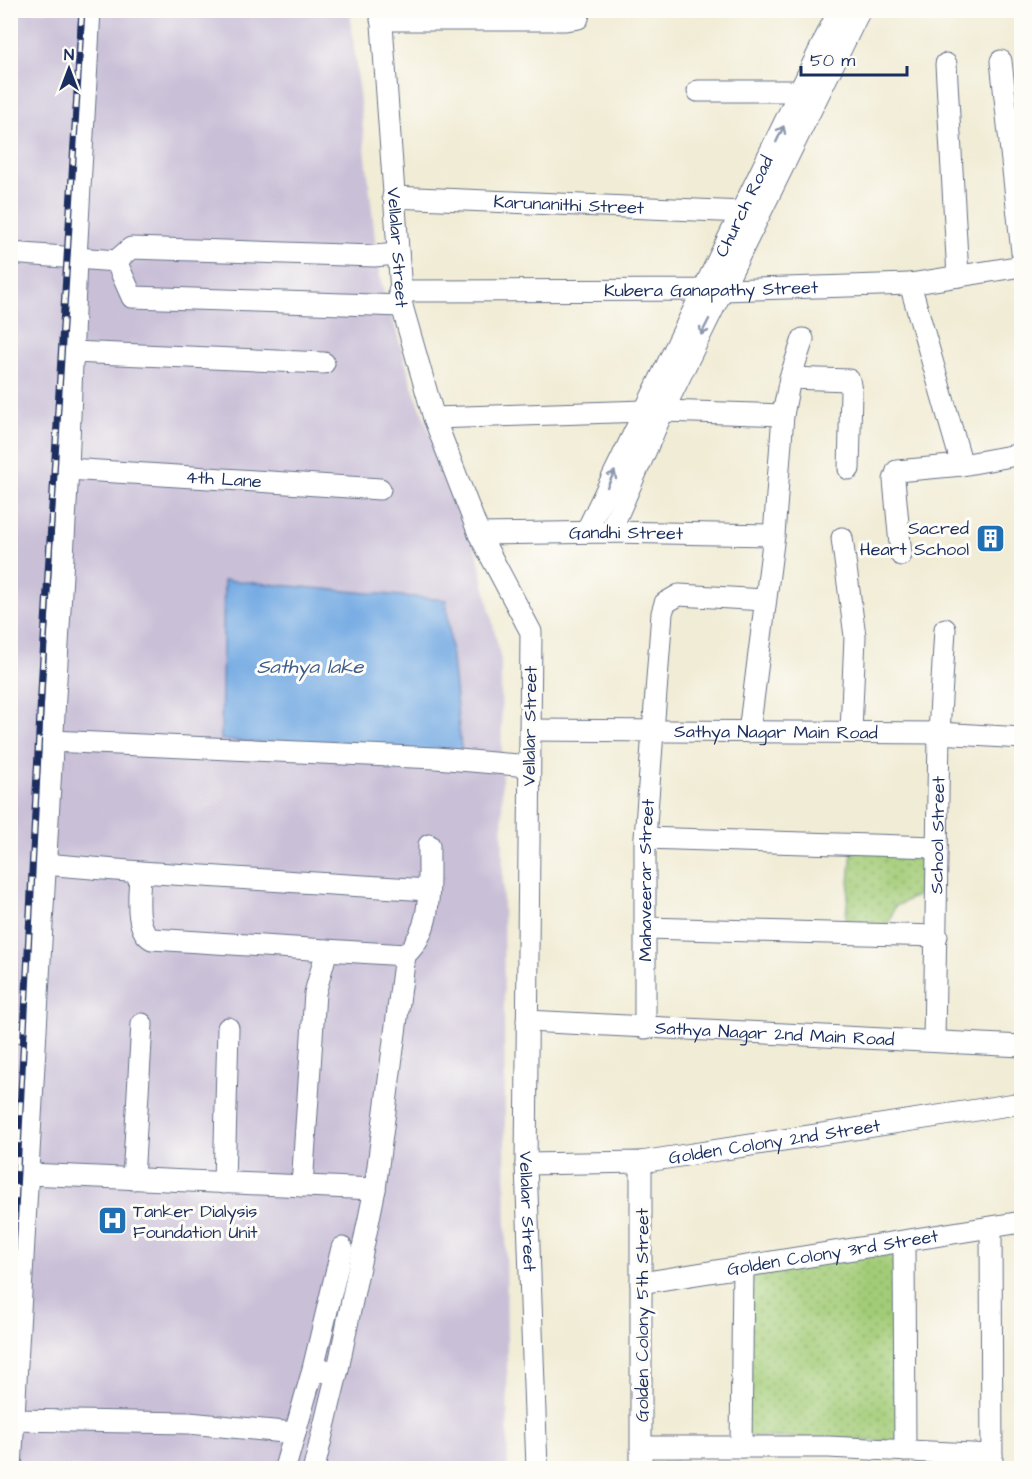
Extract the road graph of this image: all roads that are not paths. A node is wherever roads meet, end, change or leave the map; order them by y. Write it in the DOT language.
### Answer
graph roads {
  1 [pos="90,10"];
  2 [pos="580,10"];
  3 [pos="839,10"];
  4 [pos="860,10"];
  5 [pos="381,15"];
  6 [pos="1001,61"];
  7 [pos="946,64"];
  8 [pos="698,91"];
  9 [pos="801,91"];
  10 [pos="393,197"];
  11 [pos="743,212"];
  12 [pos="1022,252"];
  13 [pos="10,254"];
  14 [pos="398,254"];
  15 [pos="76,258"];
  16 [pos="116,261"];
  17 [pos="1022,266"];
  18 [pos="958,276"];
  19 [pos="910,284"];
  20 [pos="714,290"];
  21 [pos="400,298"];
  22 [pos="803,339"];
  23 [pos="72,352"];
  24 [pos="324,363"];
  25 [pos="790,378"];
  26 [pos="654,411"];
  27 [pos="783,415"];
  28 [pos="434,418"];
  29 [pos="1022,454"];
  30 [pos="962,465"];
  31 [pos="68,469"];
  32 [pos="849,470"];
  33 [pos="380,489"];
  34 [pos="586,532"];
  35 [pos="610,532"];
  36 [pos="479,534"];
  37 [pos="774,535"];
  38 [pos="842,538"];
  39 [pos="901,555"];
  40 [pos="764,600"];
  41 [pos="945,629"];
  42 [pos="530,730"];
  43 [pos="653,731"];
  44 [pos="749,732"];
  45 [pos="851,732"];
  46 [pos="939,733"];
  47 [pos="1022,738"];
  48 [pos="50,741"];
  49 [pos="529,766"];
  50 [pos="645,838"];
  51 [pos="429,845"];
  52 [pos="937,847"];
  53 [pos="44,864"];
  54 [pos="140,872"];
  55 [pos="428,890"];
  56 [pos="647,928"];
  57 [pos="937,936"];
  58 [pos="327,950"];
  59 [pos="405,955"];
  60 [pos="527,1021"];
  61 [pos="142,1024"];
  62 [pos="228,1028"];
  63 [pos="645,1028"];
  64 [pos="10,1031"];
  65 [pos="35,1032"];
  66 [pos="934,1041"];
  67 [pos="1022,1046"];
  68 [pos="1022,1103"];
  69 [pos="641,1162"];
  70 [pos="526,1164"];
  71 [pos="28,1174"];
  72 [pos="133,1179"];
  73 [pos="224,1183"];
  74 [pos="302,1186"];
  75 [pos="375,1189"];
  76 [pos="1022,1222"];
  77 [pos="991,1228"];
  78 [pos="904,1242"];
  79 [pos="342,1248"];
  80 [pos="743,1267"];
  81 [pos="641,1283"];
  82 [pos="338,1369"];
  83 [pos="312,1373"];
  84 [pos="15,1420"];
  85 [pos="295,1433"];
  86 [pos="642,1447"];
  87 [pos="741,1447"];
  88 [pos="905,1451"];
  89 [pos="992,1462"];
  90 [pos="11,1468"];
  91 [pos="285,1468"];
  92 [pos="314,1468"];
  93 [pos="537,1468"];
  94 [pos="641,1468"];
  1 -- 15 [label="street"];
  2 -- 5 [label="street"];
  3 -- 9 [label="street, Church Road"];
  4 -- 20 [label="street, Church Road"];
  5 -- 10 [label="street, Vellalar Street"];
  6 -- 12 [label="street"];
  7 -- 18 [label="street"];
  8 -- 9 [label="street"];
  11 -- 9 [label="street, Church Road, one-way"];
  10 -- 11 [label="street, Karunanithi Street"];
  10 -- 14 [label="street, Vellalar Street"];
  11 -- 20 [label="street, Church Road"];
  13 -- 15 [label="street"];
  14 -- 16 [label="street"];
  14 -- 21 [label="street, Vellalar Street"];
  15 -- 16 [label="street"];
  15 -- 23 [label="street"];
  16 -- 21 [label="street, Kubera Ganapathy Street"];
  17 -- 18 [label="street, Kubera Ganapathy Street"];
  18 -- 19 [label="street, Kubera Ganapathy Street"];
  19 -- 20 [label="street, Kubera Ganapathy Street"];
  19 -- 30 [label="street"];
  20 -- 21 [label="street, Kubera Ganapathy Street"];
  20 -- 26 [label="street, Church Road"];
  21 -- 28 [label="street, Vellalar Street"];
  22 -- 25 [label="street"];
  23 -- 24 [label="street"];
  23 -- 31 [label="street"];
  25 -- 27 [label="street"];
  25 -- 32 [label="street"];
  26 -- 27 [label="street"];
  26 -- 28 [label="street"];
  34 -- 26 [label="street, Church Road, one-way"];
  26 -- 35 [label="street, Church Road"];
  27 -- 37 [label="street"];
  28 -- 36 [label="street, Vellalar Street"];
  29 -- 30 [label="street"];
  30 -- 39 [label="street"];
  31 -- 33 [label="street, 4th Lane"];
  31 -- 48 [label="street"];
  34 -- 35 [label="street, Gandhi Street"];
  34 -- 36 [label="street, Gandhi Street"];
  35 -- 37 [label="street, Gandhi Street"];
  36 -- 42 [label="street, Vellalar Street"];
  37 -- 40 [label="street"];
  38 -- 45 [label="street"];
  40 -- 43 [label="street, Mahaveerar Street"];
  40 -- 44 [label="street"];
  41 -- 46 [label="street, School Street"];
  42 -- 43 [label="street, Sathya Nagar Main Road"];
  42 -- 49 [label="street, Vellalar Street"];
  43 -- 44 [label="street, Sathya Nagar Main Road"];
  43 -- 50 [label="street, Mahaveerar Street"];
  44 -- 45 [label="street, Sathya Nagar Main Road"];
  45 -- 46 [label="street, Sathya Nagar Main Road"];
  46 -- 47 [label="street, Sathya Nagar Main Road"];
  46 -- 52 [label="street, School Street"];
  48 -- 49 [label="street"];
  48 -- 53 [label="street"];
  49 -- 60 [label="street, Vellalar Street"];
  50 -- 52 [label="street"];
  50 -- 56 [label="street, Mahaveerar Street"];
  51 -- 55 [label="street"];
  52 -- 57 [label="street, School Street"];
  53 -- 54 [label="street"];
  53 -- 65 [label="street"];
  54 -- 55 [label="street"];
  54 -- 58 [label="street"];
  55 -- 59 [label="street"];
  56 -- 57 [label="street"];
  56 -- 63 [label="street, Mahaveerar Street"];
  57 -- 66 [label="street, School Street"];
  58 -- 59 [label="street"];
  58 -- 74 [label="street"];
  59 -- 75 [label="street"];
  60 -- 63 [label="street, Sathya Nagar 2nd Main Road"];
  60 -- 70 [label="street, Vellalar Street"];
  61 -- 72 [label="street"];
  62 -- 73 [label="street"];
  63 -- 66 [label="street, Sathya Nagar 2nd Main Road"];
  64 -- 65 [label="street"];
  65 -- 71 [label="street"];
  66 -- 67 [label="street, Sathya Nagar 2nd Main Road"];
  68 -- 69 [label="street, Golden Colony 2nd Street"];
  69 -- 70 [label="street, Golden Colony 2nd Street"];
  69 -- 81 [label="street, Golden Colony 5th Street"];
  70 -- 93 [label="street, Vellalar Street"];
  71 -- 72 [label="street"];
  71 -- 84 [label="street"];
  72 -- 73 [label="street"];
  73 -- 74 [label="street"];
  74 -- 75 [label="street"];
  75 -- 82 [label="street"];
  76 -- 77 [label="street, Golden Colony 3rd Street"];
  77 -- 78 [label="street, Golden Colony 3rd Street"];
  77 -- 89 [label="street"];
  78 -- 80 [label="street, Golden Colony 3rd Street"];
  78 -- 88 [label="street"];
  79 -- 83 [label="street"];
  80 -- 81 [label="street, Golden Colony 3rd Street"];
  80 -- 87 [label="street"];
  81 -- 86 [label="street, Golden Colony 5th Street"];
  82 -- 83 [label="street"];
  82 -- 92 [label="street"];
  83 -- 85 [label="street"];
  84 -- 85 [label="street"];
  84 -- 90 [label="street"];
  85 -- 91 [label="street"];
  86 -- 87 [label="street"];
  86 -- 94 [label="street, Golden Colony 5th Street"];
  87 -- 88 [label="street"];
  88 -- 89 [label="street"];
}
